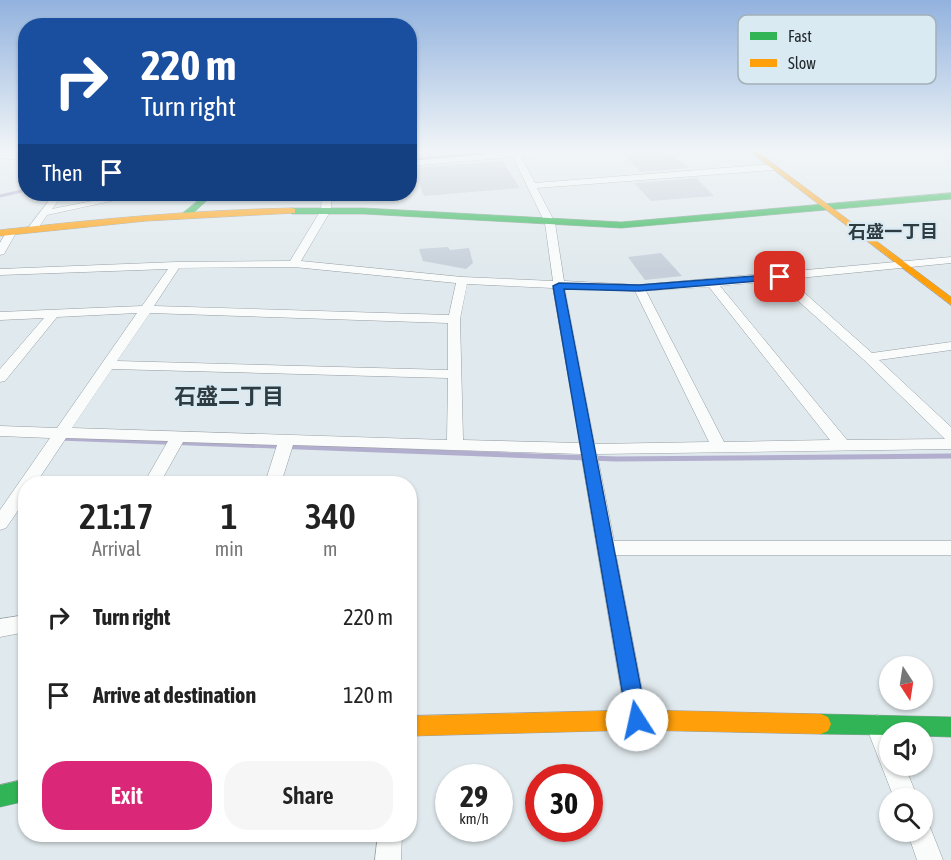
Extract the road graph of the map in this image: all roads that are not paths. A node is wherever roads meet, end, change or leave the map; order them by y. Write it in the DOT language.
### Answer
graph roads {
  1 [pos="533,190"];
  2 [pos="805,190"];
  3 [pos="951,196"];
  4 [pos="53,201"];
  5 [pos="104,201"];
  6 [pos="202,201"];
  7 [pos="327,201"];
  8 [pos="829,208"];
  9 [pos="326,210"];
  10 [pos="45,213"];
  11 [pos="186,214"];
  12 [pos="550,223"];
  13 [pos="33,228"];
  14 [pos="6,232"];
  15 [pos="0,252"];
  16 [pos="951,260"];
  17 [pos="902,263"];
  18 [pos="294,264"];
  19 [pos="176,265"];
  20 [pos="0,272"];
  21 [pos="780,277"];
  22 [pos="462,280"];
  23 [pos="712,283"];
  24 [pos="559,286"];
  25 [pos="639,288"];
  26 [pos="951,302"];
  27 [pos="147,309"];
  28 [pos="54,313"];
  29 [pos="0,316"];
  30 [pos="454,319"];
  31 [pos="951,346"];
  32 [pos="869,357"];
  33 [pos="108,365"];
  34 [pos="454,374"];
  35 [pos="0,378"];
  36 [pos="0,431"];
  37 [pos="60,433"];
  38 [pos="951,436"];
  39 [pos="177,438"];
  40 [pos="286,442"];
  41 [pos="951,444"];
  42 [pos="455,445"];
  43 [pos="842,445"];
  44 [pos="719,447"];
  45 [pos="588,449"];
  46 [pos="31,476"];
  47 [pos="156,476"];
  48 [pos="275,476"];
  49 [pos="18,496"];
  50 [pos="0,523"];
  51 [pos="606,548"];
  52 [pos="951,548"];
  53 [pos="18,625"];
  54 [pos="0,628"];
  55 [pos="637,720"];
  56 [pos="417,726"];
  57 [pos="877,726"];
  58 [pos="951,727"];
  59 [pos="879,731"];
  60 [pos="18,792"];
  61 [pos="0,796"];
  62 [pos="389,842"];
  63 [pos="923,842"];
  64 [pos="388,860"];
  65 [pos="930,860"];
  1 -- 12 [label="street"];
  2 -- 8 [label="main road"];
  3 -- 8 [label="main road"];
  4 -- 10 [label="street"];
  5 -- 10 [label="street"];
  6 -- 11 [label="main road"];
  7 -- 9 [label="street"];
  8 -- 12 [label="main road"];
  8 -- 17 [label="main road"];
  9 -- 11 [label="main road"];
  9 -- 12 [label="main road"];
  9 -- 18 [label="street"];
  10 -- 13 [label="street"];
  11 -- 13 [label="main road"];
  12 -- 24 [label="street"];
  13 -- 14 [label="main road"];
  14 -- 15 [label="street"];
  16 -- 17 [label="street"];
  17 -- 21 [label="street"];
  17 -- 26 [label="main road"];
  18 -- 19 [label="street"];
  18 -- 22 [label="street"];
  19 -- 20 [label="street"];
  19 -- 27 [label="street"];
  21 -- 23 [label="street"];
  21 -- 32 [label="street"];
  22 -- 24 [label="street"];
  22 -- 30 [label="street"];
  23 -- 25 [label="street"];
  23 -- 43 [label="street"];
  24 -- 25 [label="street"];
  24 -- 45 [label="street"];
  25 -- 44 [label="street"];
  27 -- 28 [label="street"];
  27 -- 30 [label="street"];
  27 -- 33 [label="street"];
  28 -- 29 [label="street"];
  28 -- 35 [label="street"];
  30 -- 34 [label="street"];
  31 -- 32 [label="street"];
  32 -- 38 [label="street"];
  33 -- 34 [label="street"];
  33 -- 37 [label="street"];
  34 -- 42 [label="street"];
  36 -- 37 [label="street"];
  37 -- 39 [label="street"];
  37 -- 46 [label="street"];
  39 -- 40 [label="street"];
  39 -- 47 [label="street"];
  40 -- 42 [label="street"];
  40 -- 48 [label="street"];
  41 -- 43 [label="street"];
  42 -- 45 [label="street"];
  43 -- 44 [label="street"];
  44 -- 45 [label="street"];
  45 -- 51 [label="street"];
  49 -- 50 [label="street"];
  51 -- 52 [label="street"];
  51 -- 55 [label="street"];
  53 -- 54 [label="street"];
  55 -- 56 [label="main road"];
  55 -- 57 [label="main road"];
  57 -- 58 [label="main road"];
  57 -- 59 [label="street"];
  60 -- 61 [label="main road"];
  62 -- 64 [label="street"];
  63 -- 65 [label="street"];
}
